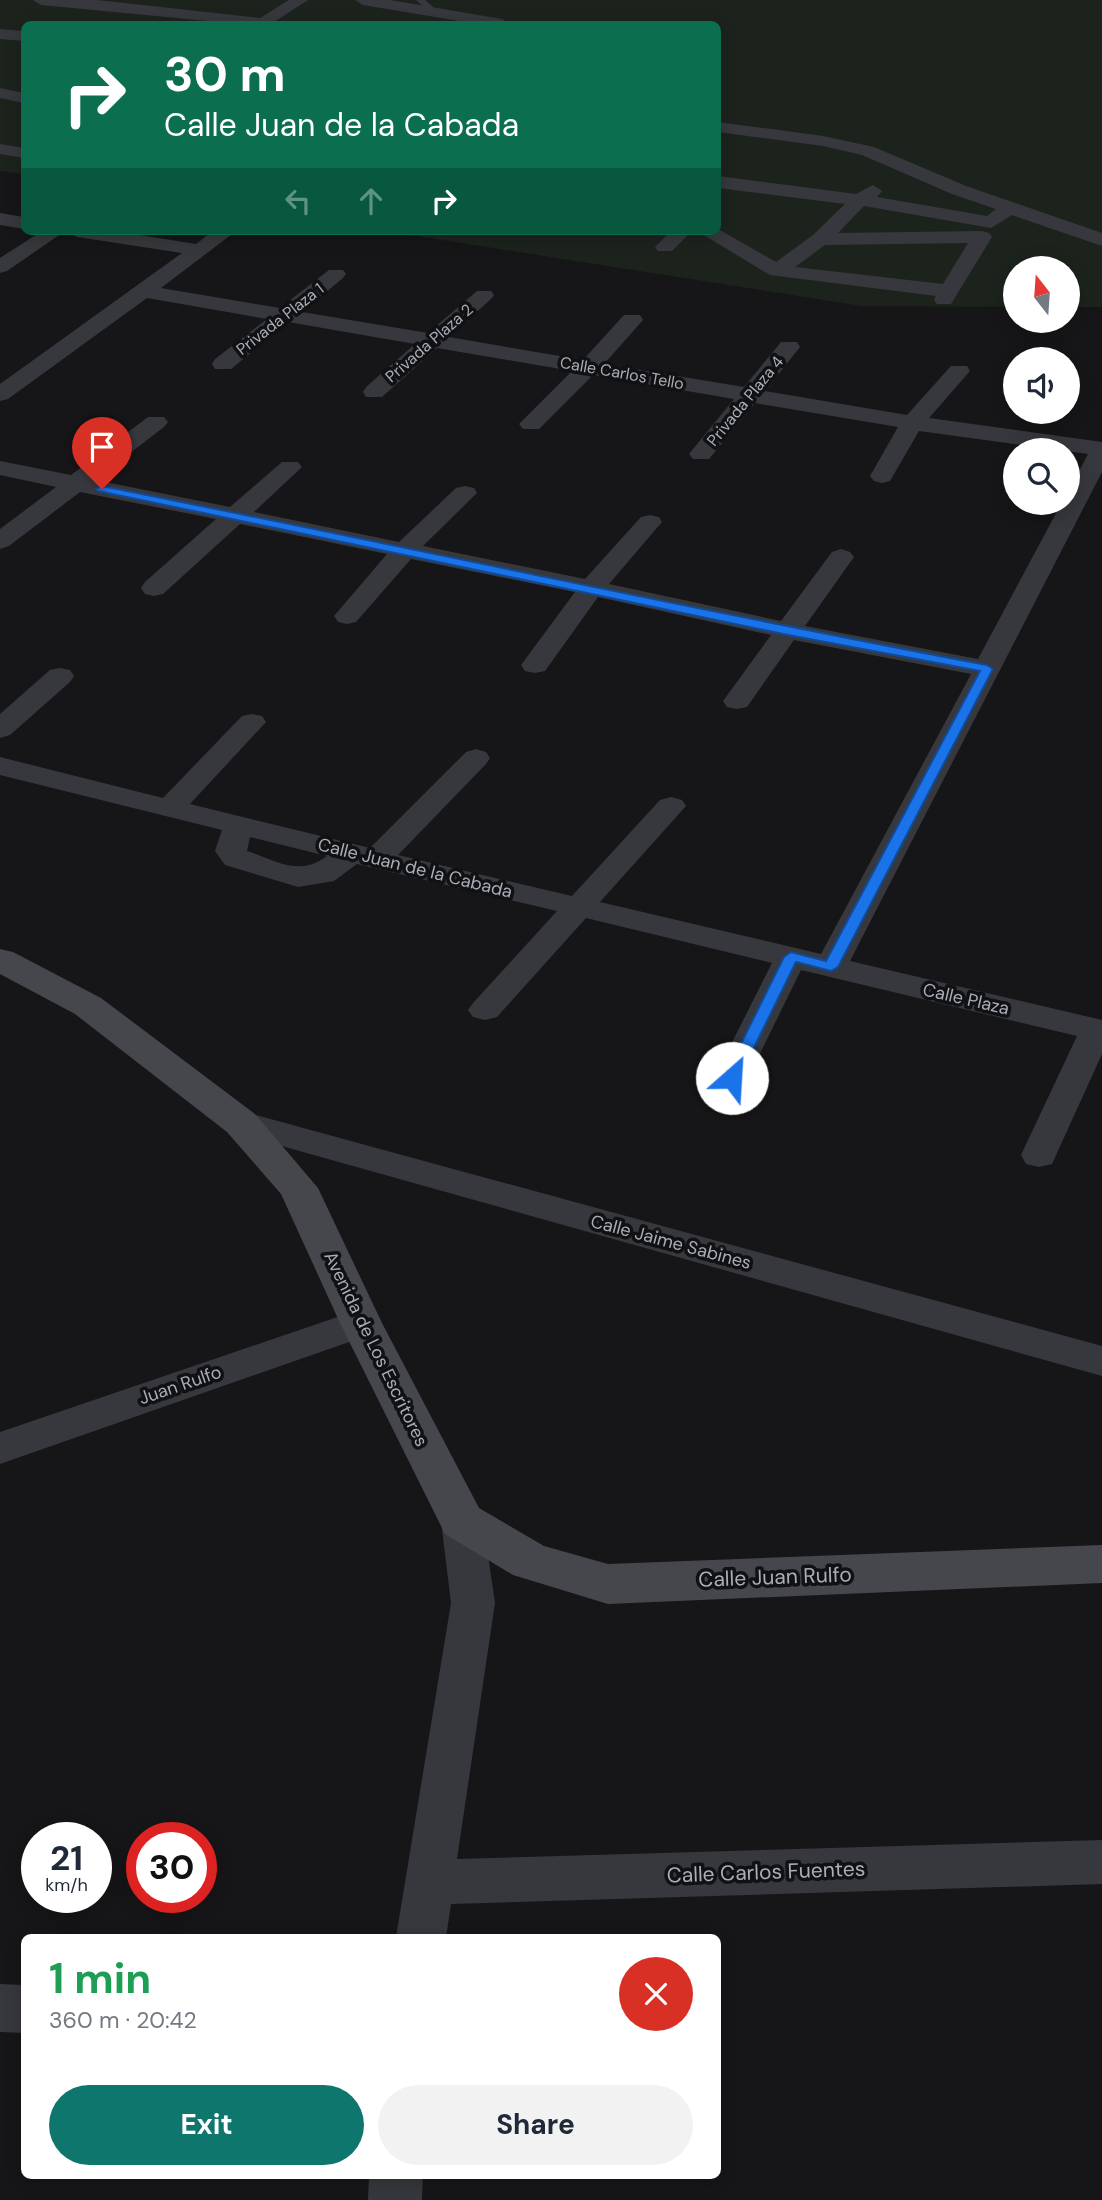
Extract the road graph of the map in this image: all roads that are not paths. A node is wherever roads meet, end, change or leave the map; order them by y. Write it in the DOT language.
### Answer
graph roads {
  1 [pos="41,0"];
  2 [pos="190,0"];
  3 [pos="300,0"];
  4 [pos="363,0"];
  5 [pos="420,0"];
  6 [pos="172,11"];
  7 [pos="437,14"];
  8 [pos="241,21"];
  9 [pos="267,21"];
  10 [pos="482,21"];
  11 [pos="0,34"];
  12 [pos="21,36"];
  13 [pos="0,93"];
  14 [pos="21,97"];
  15 [pos="721,127"];
  16 [pos="0,149"];
  17 [pos="21,152"];
  18 [pos="907,168"];
  19 [pos="722,188"];
  20 [pos="860,200"];
  21 [pos="1009,209"];
  22 [pos="0,219"];
  23 [pos="21,222"];
  24 [pos="986,229"];
  25 [pos="49,235"];
  26 [pos="102,235"];
  27 [pos="220,235"];
  28 [pos="678,235"];
  29 [pos="714,235"];
  30 [pos="820,239"];
  31 [pos="1102,240"];
  32 [pos="665,247"];
  33 [pos="198,250"];
  34 [pos="0,267"];
  35 [pos="777,271"];
  36 [pos="336,274"];
  37 [pos="143,291"];
  38 [pos="484,295"];
  39 [pos="287,315"];
  40 [pos="632,320"];
  41 [pos="432,341"];
  42 [pos="789,347"];
  43 [pos="223,364"];
  44 [pos="589,367"];
  45 [pos="959,371"];
  46 [pos="374,392"];
  47 [pos="0,394"];
  48 [pos="747,395"];
  49 [pos="156,422"];
  50 [pos="912,423"];
  51 [pos="531,424"];
  52 [pos="1102,449"];
  53 [pos="701,454"];
  54 [pos="290,467"];
  55 [pos="0,468"];
  56 [pos="882,476"];
  57 [pos="75,484"];
  58 [pos="465,493"];
  59 [pos="233,516"];
  60 [pos="650,522"];
  61 [pos="0,541"];
  62 [pos="404,551"];
  63 [pos="841,557"];
  64 [pos="154,588"];
  65 [pos="591,588"];
  66 [pos="347,616"];
  67 [pos="788,631"];
  68 [pos="535,665"];
  69 [pos="987,669"];
  70 [pos="60,676"];
  71 [pos="737,701"];
  72 [pos="252,722"];
  73 [pos="0,729"];
  74 [pos="476,758"];
  75 [pos="0,766"];
  76 [pos="671,806"];
  77 [pos="170,808"];
  78 [pos="364,856"];
  79 [pos="577,907"];
  80 [pos="791,957"];
  81 [pos="0,960"];
  82 [pos="831,967"];
  83 [pos="485,1010"];
  84 [pos="1099,1031"];
  85 [pos="732,1078"];
  86 [pos="241,1123"];
  87 [pos="1039,1155"];
  88 [pos="361,1323"];
  89 [pos="1102,1361"];
  90 [pos="0,1448"];
  91 [pos="462,1521"];
  92 [pos="1102,1564"];
  93 [pos="1102,1862"];
  94 [pos="430,1882"];
  95 [pos="421,1934"];
  96 [pos="0,2008"];
  97 [pos="21,2009"];
  98 [pos="396,2179"];
  99 [pos="395,2200"];
  1 -- 6 [label="street"];
  2 -- 6 [label="street"];
  3 -- 9 [label="street"];
  4 -- 7 [label="street"];
  5 -- 7 [label="lane"];
  6 -- 8 [label="street"];
  7 -- 10 [label="street"];
  11 -- 12 [label="street"];
  13 -- 14 [label="street"];
  15 -- 18 [label="street"];
  16 -- 17 [label="street"];
  18 -- 20 [label="street"];
  18 -- 21 [label="street"];
  19 -- 20 [label="street"];
  20 -- 24 [label="street"];
  20 -- 30 [label="street"];
  21 -- 24 [label="street"];
  21 -- 31 [label="street"];
  22 -- 23 [label="street"];
  24 -- 30 [label="street"];
  24 -- 35 [label="street"];
  25 -- 34 [label="street"];
  26 -- 33 [label="street"];
  27 -- 33 [label="street"];
  28 -- 32 [label="street"];
  29 -- 35 [label="street"];
  30 -- 35 [label="street"];
  33 -- 37 [label="street"];
  36 -- 39 [label="street, Privada Plaza 1"];
  37 -- 39 [label="street, Calle Carlos Tello"];
  37 -- 47 [label="street"];
  38 -- 41 [label="street, Privada Plaza 2"];
  39 -- 41 [label="street, Calle Carlos Tello"];
  39 -- 43 [label="street, Privada Plaza 1"];
  40 -- 44 [label="street"];
  41 -- 44 [label="street, Calle Carlos Tello"];
  41 -- 46 [label="street, Privada Plaza 2"];
  42 -- 48 [label="street, Privada Plaza 4"];
  44 -- 48 [label="street, Calle Carlos Tello"];
  44 -- 51 [label="street"];
  45 -- 50 [label="street"];
  48 -- 50 [label="street, Calle Carlos Tello"];
  48 -- 53 [label="street, Privada Plaza 4"];
  49 -- 57 [label="street"];
  50 -- 52 [label="street, Calle Carlos Tello"];
  50 -- 56 [label="street"];
  52 -- 69 [label="street"];
  54 -- 59 [label="street"];
  55 -- 57 [label="street"];
  57 -- 59 [label="street"];
  57 -- 61 [label="street"];
  58 -- 62 [label="street"];
  59 -- 62 [label="street"];
  59 -- 64 [label="street"];
  60 -- 65 [label="street"];
  62 -- 65 [label="street"];
  62 -- 66 [label="street"];
  63 -- 67 [label="street"];
  65 -- 67 [label="street"];
  65 -- 68 [label="street"];
  67 -- 69 [label="street"];
  67 -- 71 [label="street"];
  69 -- 82 [label="street"];
  70 -- 73 [label="street"];
  72 -- 77 [label="street"];
  74 -- 78 [label="street"];
  75 -- 77 [label="street, Calle Juan de la Cabada"];
  76 -- 79 [label="street"];
  77 -- 78 [label="street, Calle Juan de la Cabada"];
  78 -- 79 [label="street, Calle Juan de la Cabada"];
  79 -- 80 [label="street, Calle Juan de la Cabada"];
  79 -- 83 [label="street"];
  80 -- 82 [label="street, Calle Juan de la Cabada"];
  80 -- 85 [label="street"];
  81 -- 86 [label="main road, Avenida de Los Escritores"];
  82 -- 84 [label="street, Calle Plaza"];
  84 -- 87 [label="street"];
  86 -- 88 [label="main road, Avenida de Los Escritores"];
  86 -- 89 [label="street, Calle Jaime Sabines"];
  88 -- 90 [label="street, Juan Rulfo"];
  88 -- 91 [label="main road, Avenida de Los Escritores"];
  91 -- 92 [label="main road, Calle Juan Rulfo"];
  91 -- 94 [label="street, Avenida de Los Escritores"];
  93 -- 94 [label="street, Calle Carlos Fuentes"];
  94 -- 95 [label="street, Avenida de Los Escritores"];
  96 -- 97 [label="street"];
  98 -- 99 [label="street"];
}
